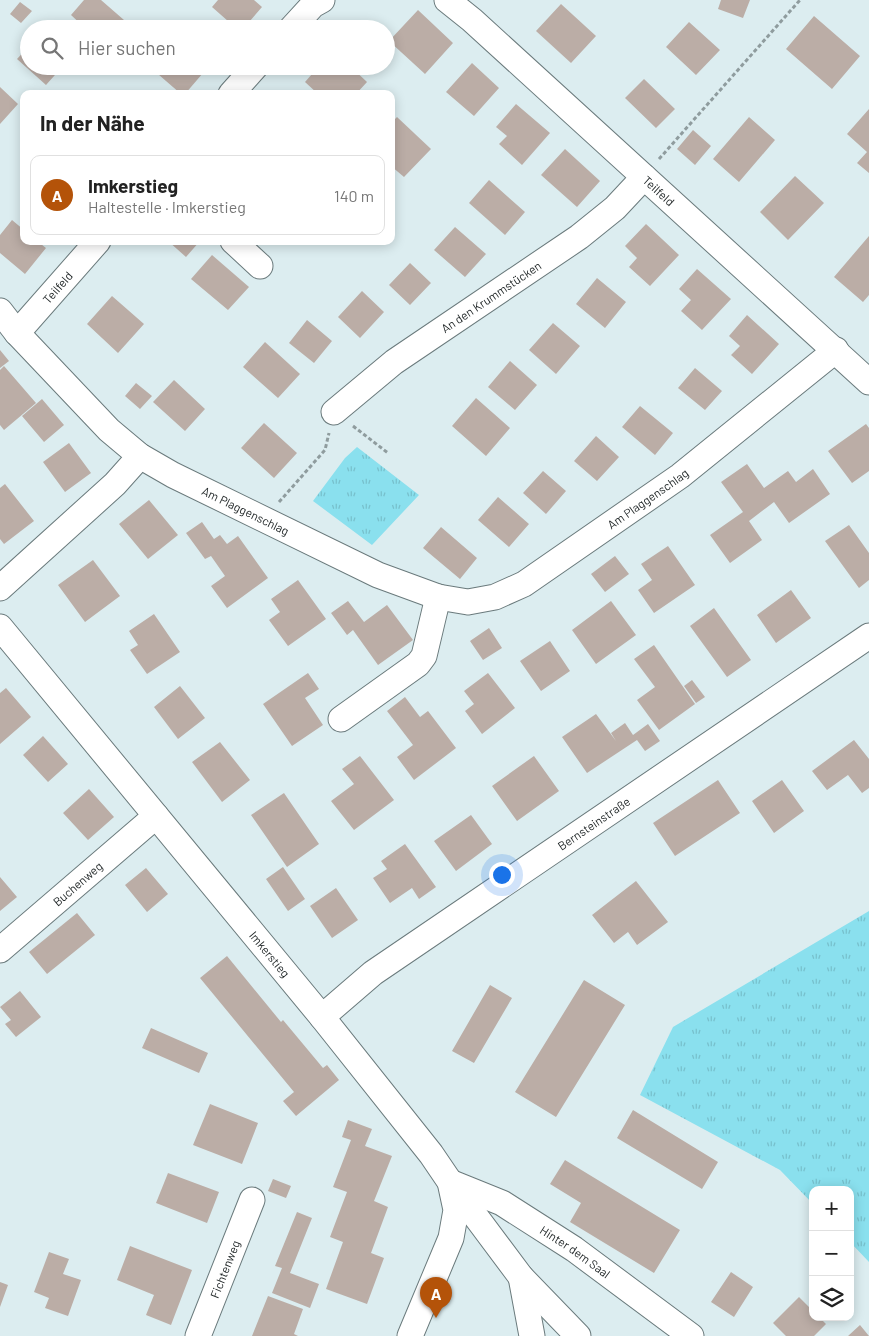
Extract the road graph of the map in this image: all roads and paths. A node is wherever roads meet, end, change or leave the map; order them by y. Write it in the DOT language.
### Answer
graph roads {
  1 [pos="322,0"];
  2 [pos="447,0"];
  3 [pos="800,0"];
  4 [pos="299,20"];
  5 [pos="248,75"];
  6 [pos="235,90"];
  7 [pos="644,177"];
  8 [pos="94,245"];
  9 [pos="237,245"];
  10 [pos="260,266"];
  11 [pos="0,311"];
  12 [pos="17,333"];
  13 [pos="836,350"];
  14 [pos="869,382"];
  15 [pos="334,412"];
  16 [pos="388,453"];
  17 [pos="140,456"];
  18 [pos="266,521"];
  19 [pos="0,588"];
  20 [pos="438,597"];
  21 [pos="0,627"];
  22 [pos="869,636"];
  23 [pos="341,719"];
  24 [pos="156,816"];
  25 [pos="0,950"];
  26 [pos="322,1017"];
  27 [pos="450,1182"];
  28 [pos="252,1200"];
  29 [pos="521,1277"];
  30 [pos="198,1336"];
  31 [pos="410,1336"];
  32 [pos="532,1336"];
  33 [pos="578,1336"];
  34 [pos="691,1336"];
  1 -- 4 [label="street"];
  2 -- 7 [label="street, Teilfeld"];
  3 -- 7 [label="path"];
  5 -- 6 [label="street"];
  7 -- 13 [label="street, Teilfeld"];
  7 -- 15 [label="street, An den Krummstücken"];
  8 -- 12 [label="street, Teilfeld"];
  9 -- 10 [label="street"];
  11 -- 12 [label="street, Am Plaggenschlag"];
  12 -- 17 [label="street, Am Plaggenschlag"];
  13 -- 14 [label="street, Teilfeld"];
  13 -- 20 [label="street, Am Plaggenschlag"];
  15 -- 16 [label="path"];
  15 -- 18 [label="path"];
  17 -- 18 [label="street, Am Plaggenschlag"];
  17 -- 19 [label="street"];
  18 -- 20 [label="street, Am Plaggenschlag"];
  20 -- 23 [label="street"];
  21 -- 24 [label="street, Imkerstieg"];
  22 -- 26 [label="street, Bernsteinstraße"];
  24 -- 25 [label="street, Buchenweg"];
  24 -- 26 [label="street, Imkerstieg"];
  26 -- 27 [label="street, Imkerstieg"];
  27 -- 29 [label="street"];
  27 -- 31 [label="street, Imkerstieg"];
  27 -- 34 [label="street, Hinter dem Saal"];
  28 -- 30 [label="street, Fichtenweg"];
  29 -- 32 [label="street"];
  29 -- 33 [label="street"];
}
